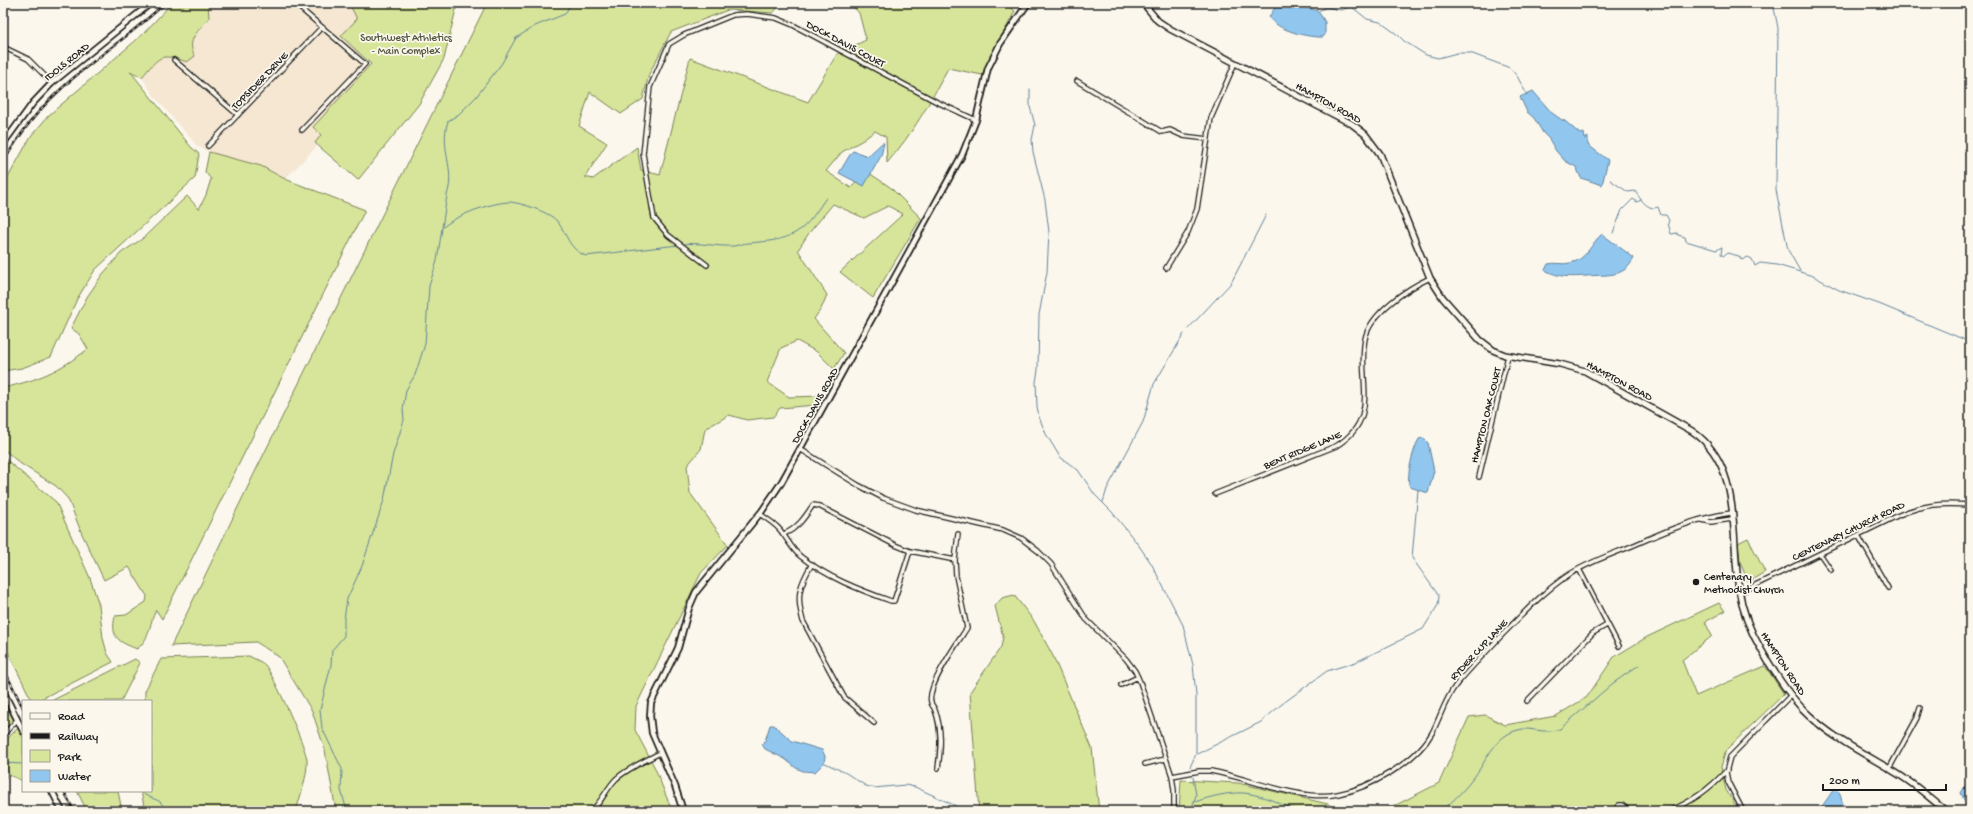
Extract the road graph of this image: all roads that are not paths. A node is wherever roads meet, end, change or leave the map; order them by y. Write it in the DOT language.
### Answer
graph roads {
  1 [pos="151,3"];
  2 [pos="294,3"];
  3 [pos="1028,3"];
  4 [pos="1142,3"];
  5 [pos="322,27"];
  6 [pos="3,47"];
  7 [pos="174,60"];
  8 [pos="1235,63"];
  9 [pos="1077,81"];
  10 [pos="52,82"];
  11 [pos="238,115"];
  12 [pos="976,120"];
  13 [pos="302,130"];
  14 [pos="1208,139"];
  15 [pos="3,144"];
  16 [pos="208,146"];
  17 [pos="707,265"];
  18 [pos="1166,268"];
  19 [pos="1430,278"];
  20 [pos="1508,356"];
  21 [pos="800,449"];
  22 [pos="1479,478"];
  23 [pos="1215,494"];
  24 [pos="1970,505"];
  25 [pos="1731,513"];
  26 [pos="760,514"];
  27 [pos="1732,519"];
  28 [pos="1701,520"];
  29 [pos="784,534"];
  30 [pos="958,534"];
  31 [pos="1858,535"];
  32 [pos="910,551"];
  33 [pos="1820,554"];
  34 [pos="955,560"];
  35 [pos="812,564"];
  36 [pos="1579,569"];
  37 [pos="1831,570"];
  38 [pos="1888,588"];
  39 [pos="1740,593"];
  40 [pos="1607,625"];
  41 [pos="1619,646"];
  42 [pos="1138,677"];
  43 [pos="1121,685"];
  44 [pos="3,691"];
  45 [pos="1791,694"];
  46 [pos="1527,701"];
  47 [pos="1920,708"];
  48 [pos="18,720"];
  49 [pos="874,723"];
  50 [pos="22,729"];
  51 [pos="3,735"];
  52 [pos="660,753"];
  53 [pos="1165,759"];
  54 [pos="1145,764"];
  55 [pos="938,768"];
  56 [pos="1889,769"];
  57 [pos="1727,770"];
  58 [pos="1172,776"];
  59 [pos="52,792"];
  60 [pos="62,811"];
  61 [pos="591,811"];
  62 [pos="683,811"];
  63 [pos="1174,811"];
  64 [pos="1613,811"];
  65 [pos="1629,811"];
  66 [pos="1669,811"];
  67 [pos="1743,811"];
  68 [pos="1946,811"];
  1 -- 10 [label="street, IDOLS ROAD"];
  2 -- 5 [label="street"];
  3 -- 12 [label="street, DOCK DAVIS ROAD"];
  4 -- 8 [label="main road, HAMPTON ROAD"];
  5 -- 11 [label="street, TOPSIDER DRIVE"];
  5 -- 13 [label="street"];
  6 -- 10 [label="street"];
  7 -- 11 [label="street"];
  8 -- 14 [label="street"];
  8 -- 19 [label="main road, HAMPTON ROAD"];
  9 -- 14 [label="street"];
  10 -- 15 [label="street, IDOLS ROAD"];
  11 -- 16 [label="street, TOPSIDER DRIVE"];
  12 -- 17 [label="street, DOCK DAVIS COURT"];
  12 -- 21 [label="street, DOCK DAVIS ROAD"];
  14 -- 18 [label="street"];
  19 -- 20 [label="main road, HAMPTON ROAD"];
  19 -- 23 [label="street, BENT RIDGE LANE"];
  20 -- 22 [label="street, HAMPTON OAK COURT"];
  20 -- 25 [label="main road, HAMPTON ROAD"];
  21 -- 26 [label="street, DOCK DAVIS ROAD"];
  21 -- 42 [label="street"];
  24 -- 31 [label="street, CENTENARY CHURCH ROAD"];
  25 -- 27 [label="main road, HAMPTON ROAD"];
  25 -- 28 [label="street, RYDER CUP LANE"];
  26 -- 29 [label="street"];
  26 -- 52 [label="street, DOCK DAVIS ROAD"];
  27 -- 28 [label="street, RYDER CUP LANE"];
  27 -- 39 [label="main road, HAMPTON ROAD"];
  28 -- 36 [label="street, RYDER CUP LANE"];
  29 -- 32 [label="street"];
  29 -- 35 [label="street"];
  30 -- 34 [label="street"];
  31 -- 33 [label="street, CENTENARY CHURCH ROAD"];
  31 -- 38 [label="street"];
  32 -- 34 [label="street"];
  32 -- 35 [label="street"];
  33 -- 37 [label="street"];
  33 -- 39 [label="street, CENTENARY CHURCH ROAD"];
  34 -- 55 [label="street"];
  35 -- 49 [label="street"];
  36 -- 40 [label="street"];
  36 -- 58 [label="street, RYDER CUP LANE"];
  39 -- 45 [label="main road, HAMPTON ROAD"];
  40 -- 41 [label="street"];
  40 -- 46 [label="street"];
  42 -- 43 [label="street"];
  42 -- 53 [label="street"];
  44 -- 48 [label="street"];
  45 -- 56 [label="main road, HAMPTON ROAD"];
  45 -- 57 [label="street"];
  47 -- 56 [label="street"];
  48 -- 50 [label="street"];
  48 -- 51 [label="street"];
  52 -- 61 [label="street"];
  52 -- 62 [label="street, DOCK DAVIS ROAD"];
  53 -- 54 [label="street"];
  53 -- 58 [label="street"];
  56 -- 68 [label="main road, HAMPTON ROAD"];
  57 -- 66 [label="street"];
  57 -- 67 [label="street"];
  58 -- 63 [label="street"];
  59 -- 60 [label="street"];
  64 -- 65 [label="street"];
}
